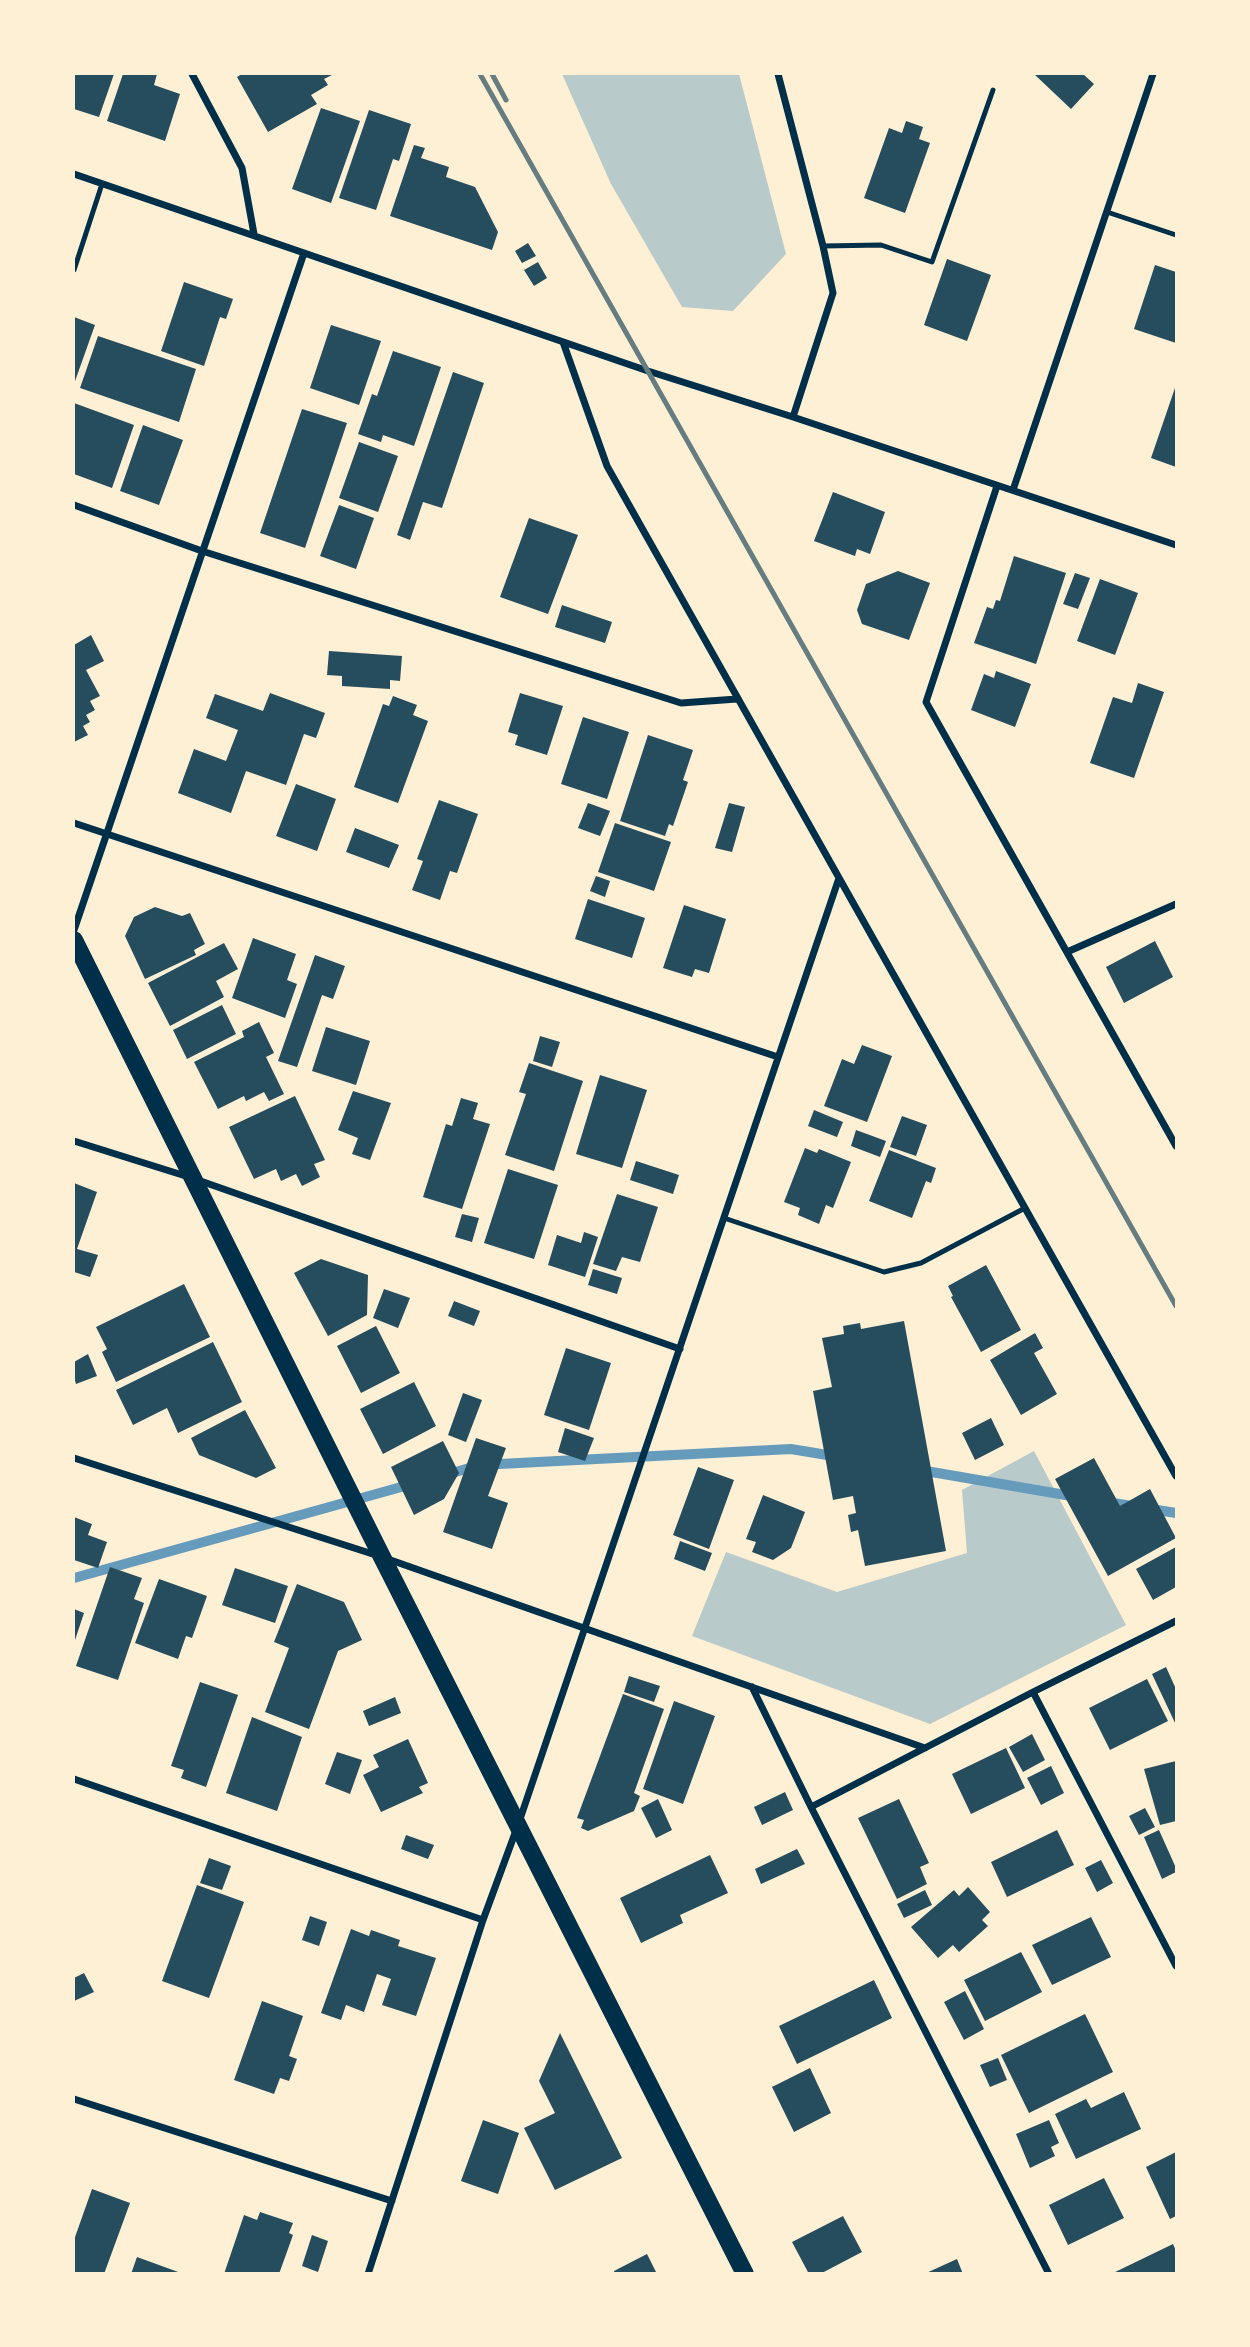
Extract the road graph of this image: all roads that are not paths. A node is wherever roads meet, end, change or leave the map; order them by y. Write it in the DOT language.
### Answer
graph roads {
  1 [pos="192,74"];
  2 [pos="778,74"];
  3 [pos="1153,74"];
  4 [pos="993,90"];
  5 [pos="74,174"];
  6 [pos="103,184"];
  7 [pos="1107,212"];
  8 [pos="254,234"];
  9 [pos="1177,235"];
  10 [pos="823,246"];
  11 [pos="304,253"];
  12 [pos="74,270"];
  13 [pos="563,342"];
  14 [pos="793,417"];
  15 [pos="997,486"];
  16 [pos="1013,490"];
  17 [pos="74,505"];
  18 [pos="1177,545"];
  19 [pos="202,551"];
  20 [pos="737,699"];
  21 [pos="74,823"];
  22 [pos="106,834"];
  23 [pos="839,878"];
  24 [pos="1177,904"];
  25 [pos="74,930"];
  26 [pos="74,940"];
  27 [pos="1067,952"];
  28 [pos="778,1057"];
  29 [pos="74,1141"];
  30 [pos="1177,1146"];
  31 [pos="192,1178"];
  32 [pos="1025,1208"];
  33 [pos="724,1218"];
  34 [pos="680,1349"];
  35 [pos="74,1458"];
  36 [pos="1177,1476"];
  37 [pos="382,1557"];
  38 [pos="1177,1621"];
  39 [pos="584,1628"];
  40 [pos="752,1687"];
  41 [pos="1033,1692"];
  42 [pos="925,1748"];
  43 [pos="74,1779"];
  44 [pos="811,1807"];
  45 [pos="518,1825"];
  46 [pos="483,1920"];
  47 [pos="1177,1966"];
  48 [pos="74,2099"];
  49 [pos="392,2201"];
  50 [pos="368,2273"];
  51 [pos="745,2273"];
  52 [pos="1049,2273"];
  1 -- 8 [label="street"];
  2 -- 10 [label="street"];
  3 -- 7 [label="street"];
  4 -- 10 [label="lane"];
  5 -- 6 [label="street"];
  6 -- 8 [label="street"];
  6 -- 12 [label="lane"];
  7 -- 9 [label="lane"];
  7 -- 16 [label="street"];
  8 -- 11 [label="street"];
  10 -- 14 [label="street"];
  11 -- 13 [label="street"];
  11 -- 19 [label="street"];
  13 -- 14 [label="street"];
  13 -- 20 [label="street"];
  14 -- 15 [label="street"];
  15 -- 16 [label="street"];
  15 -- 27 [label="street"];
  16 -- 18 [label="street"];
  17 -- 19 [label="street"];
  19 -- 20 [label="street"];
  19 -- 22 [label="street"];
  20 -- 23 [label="street"];
  21 -- 22 [label="street"];
  22 -- 25 [label="street"];
  22 -- 28 [label="street"];
  23 -- 28 [label="street"];
  23 -- 32 [label="street"];
  24 -- 27 [label="street"];
  26 -- 31 [label="main road"];
  27 -- 30 [label="street"];
  28 -- 33 [label="street"];
  29 -- 31 [label="street"];
  31 -- 34 [label="street"];
  31 -- 37 [label="main road"];
  32 -- 33 [label="lane"];
  32 -- 36 [label="street"];
  33 -- 34 [label="street"];
  34 -- 39 [label="street"];
  35 -- 37 [label="street"];
  37 -- 39 [label="street"];
  37 -- 45 [label="main road"];
  38 -- 41 [label="street"];
  39 -- 40 [label="street"];
  39 -- 45 [label="street"];
  40 -- 42 [label="street"];
  40 -- 44 [label="street"];
  41 -- 42 [label="street"];
  41 -- 47 [label="street"];
  42 -- 44 [label="street"];
  43 -- 46 [label="street"];
  44 -- 52 [label="street"];
  45 -- 46 [label="street"];
  45 -- 51 [label="main road"];
  46 -- 49 [label="street"];
  48 -- 49 [label="street"];
  49 -- 50 [label="street"];
}
